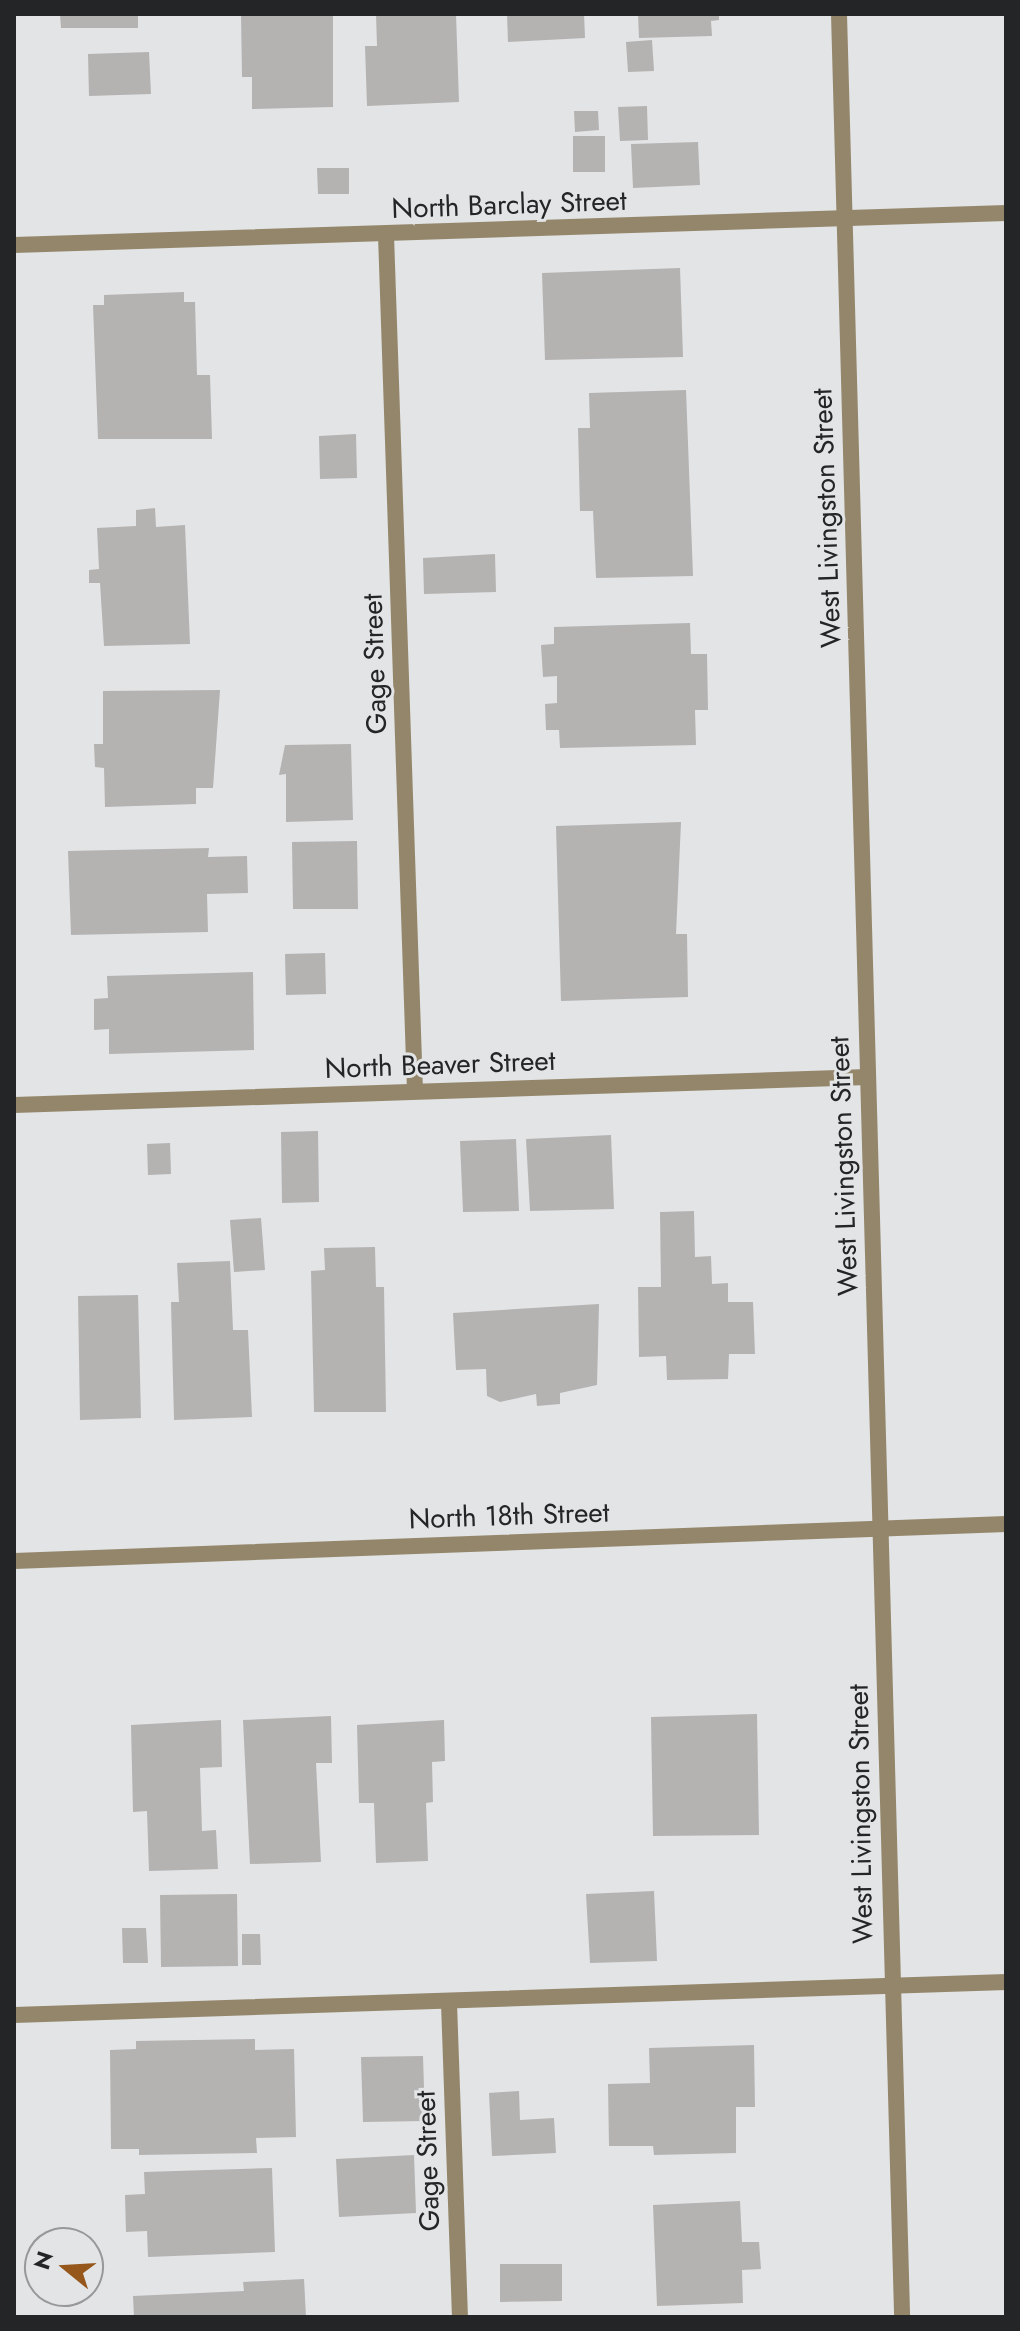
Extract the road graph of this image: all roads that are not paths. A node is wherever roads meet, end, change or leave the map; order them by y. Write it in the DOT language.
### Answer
graph roads {
  1 [pos="839,14"];
  2 [pos="1006,213"];
  3 [pos="845,219"];
  4 [pos="386,235"];
  5 [pos="14,245"];
  6 [pos="868,1077"];
  7 [pos="415,1091"];
  8 [pos="14,1105"];
  9 [pos="1006,1524"];
  10 [pos="880,1528"];
  11 [pos="14,1561"];
  12 [pos="1006,1982"];
  13 [pos="892,1985"];
  14 [pos="449,2003"];
  15 [pos="14,2015"];
  16 [pos="460,2317"];
  17 [pos="902,2317"];
  1 -- 3 [label="street, West Livingston Street"];
  2 -- 3 [label="street, North Barclay Street"];
  3 -- 4 [label="street, North Barclay Street"];
  3 -- 6 [label="street, West Livingston Street"];
  4 -- 5 [label="street, North Barclay Street"];
  4 -- 7 [label="street, Gage Street"];
  6 -- 7 [label="street, North Beaver Street"];
  6 -- 10 [label="street, West Livingston Street"];
  7 -- 8 [label="street, North Beaver Street"];
  9 -- 10 [label="street, North 18th Street"];
  10 -- 11 [label="street, North 18th Street"];
  10 -- 13 [label="street, West Livingston Street"];
  12 -- 13 [label="street"];
  13 -- 14 [label="street"];
  13 -- 17 [label="street, West Livingston Street"];
  14 -- 15 [label="street"];
  14 -- 16 [label="street, Gage Street"];
}
